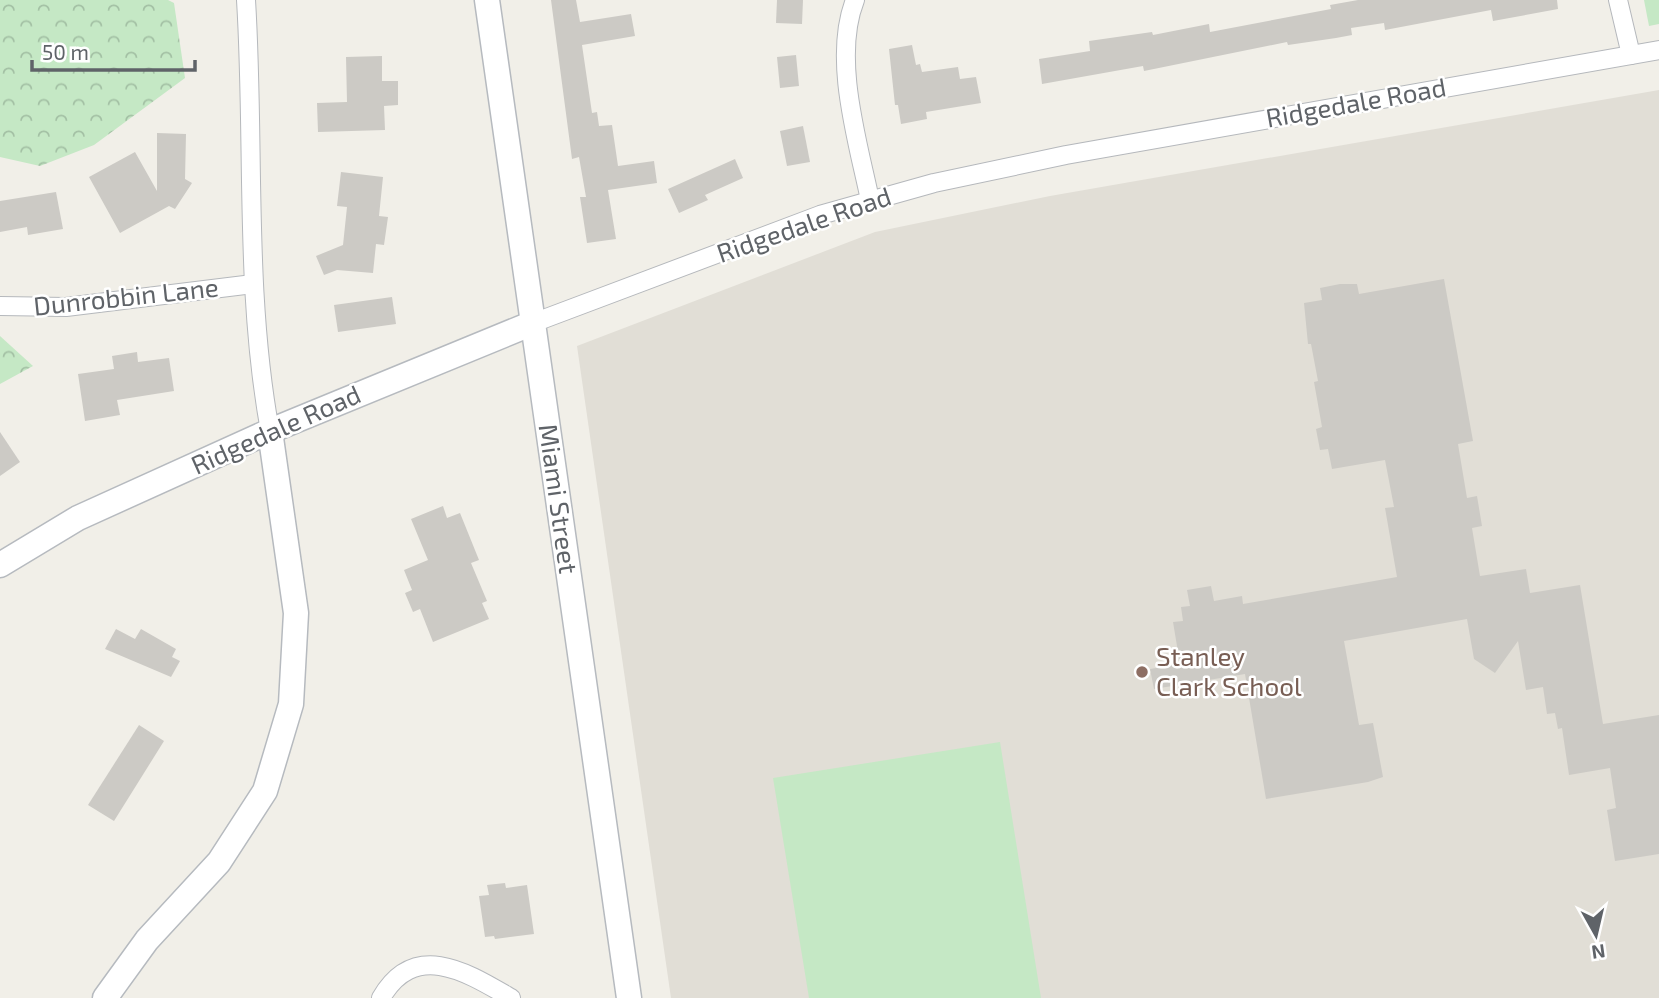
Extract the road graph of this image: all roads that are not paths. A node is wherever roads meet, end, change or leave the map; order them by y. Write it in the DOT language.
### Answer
graph roads {
  1 [pos="246,0"];
  2 [pos="487,0"];
  3 [pos="855,0"];
  4 [pos="1618,0"];
  5 [pos="1659,50"];
  6 [pos="1631,55"];
  7 [pos="870,200"];
  8 [pos="253,284"];
  9 [pos="0,306"];
  10 [pos="533,323"];
  11 [pos="270,431"];
  12 [pos="0,565"];
  13 [pos="105,998"];
  14 [pos="381,998"];
  15 [pos="511,998"];
  16 [pos="629,998"];
  1 -- 8 [label="street"];
  2 -- 10 [label="street, Miami Street"];
  3 -- 7 [label="street"];
  4 -- 6 [label="street"];
  5 -- 6 [label="street, Ridgedale Road"];
  6 -- 7 [label="street, Ridgedale Road"];
  7 -- 10 [label="street, Ridgedale Road"];
  8 -- 9 [label="street, Dunrobbin Lane"];
  8 -- 11 [label="street"];
  10 -- 11 [label="street, Ridgedale Road"];
  10 -- 16 [label="street, Miami Street"];
  11 -- 12 [label="street, Ridgedale Road"];
  11 -- 13 [label="street"];
  14 -- 15 [label="street"];
}
